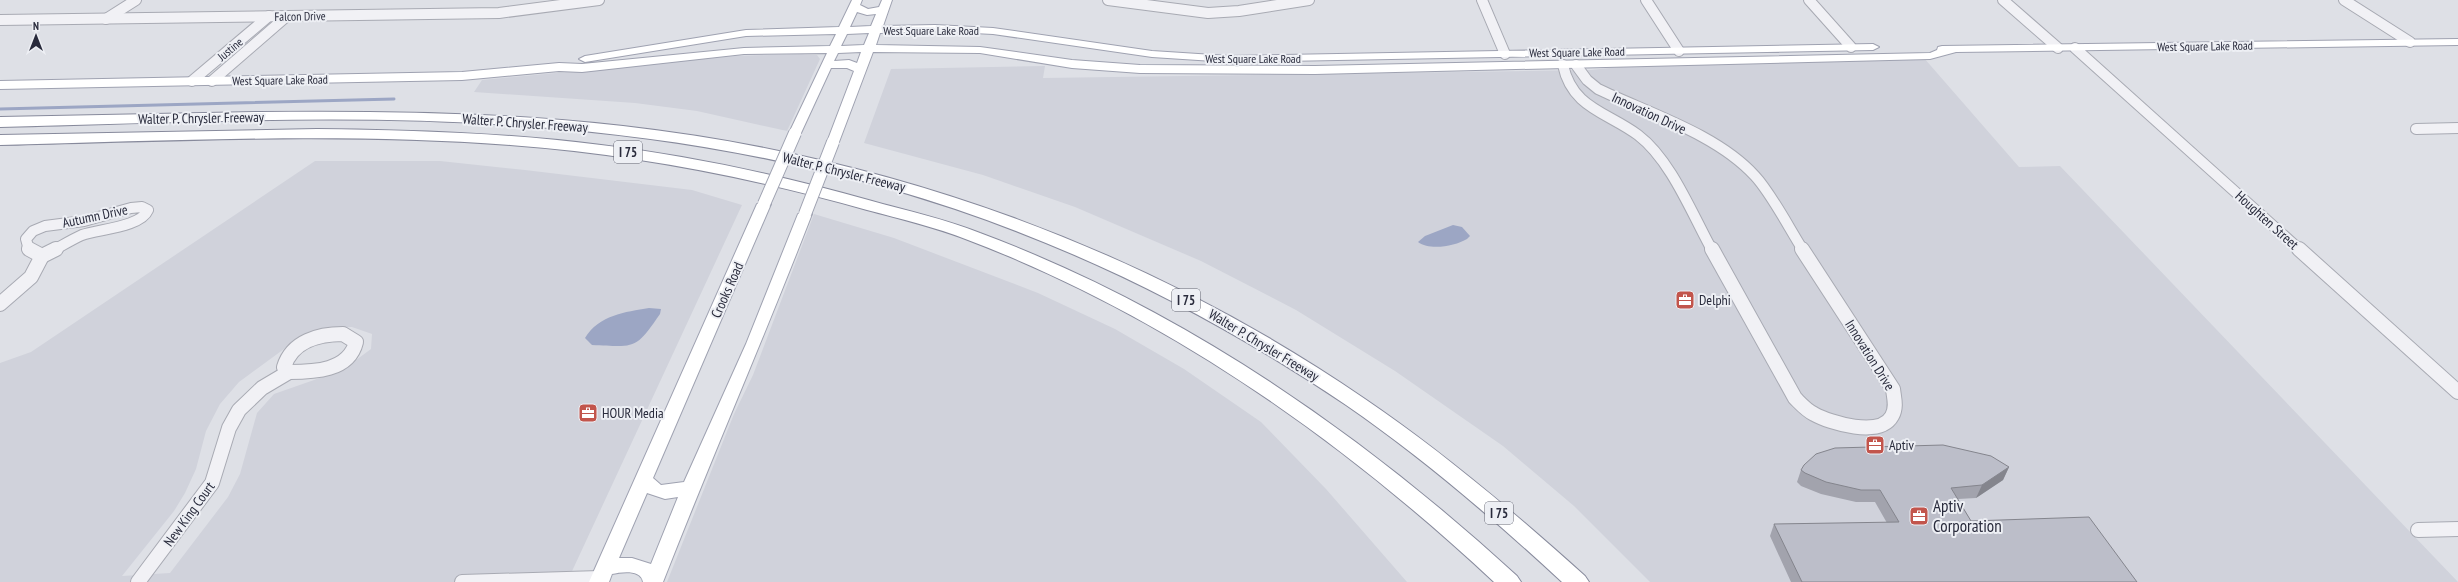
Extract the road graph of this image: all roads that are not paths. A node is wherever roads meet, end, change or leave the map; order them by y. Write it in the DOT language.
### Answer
graph roads {
  1 [pos="136,0"];
  2 [pos="599,0"];
  3 [pos="1108,0"];
  4 [pos="1309,0"];
  5 [pos="1482,0"];
  6 [pos="1646,0"];
  7 [pos="1810,0"];
  8 [pos="2003,0"];
  9 [pos="2344,0"];
  10 [pos="856,4"];
  11 [pos="885,5"];
  12 [pos="269,16"];
  13 [pos="287,16"];
  14 [pos="106,19"];
  15 [pos="0,20"];
  16 [pos="843,30"];
  17 [pos="876,30"];
  18 [pos="1053,39"];
  19 [pos="688,41"];
  20 [pos="2410,42"];
  21 [pos="2458,42"];
  22 [pos="1851,47"];
  23 [pos="870,48"];
  24 [pos="2058,48"];
  25 [pos="2075,48"];
  26 [pos="834,49"];
  27 [pos="1678,51"];
  28 [pos="1893,52"];
  29 [pos="1570,53"];
  30 [pos="1014,54"];
  31 [pos="1505,54"];
  32 [pos="1172,56"];
  33 [pos="1380,56"];
  34 [pos="675,58"];
  35 [pos="826,65"];
  36 [pos="1563,65"];
  37 [pos="1576,65"];
  38 [pos="559,67"];
  39 [pos="1377,68"];
  40 [pos="1159,69"];
  41 [pos="861,70"];
  42 [pos="192,81"];
  43 [pos="212,81"];
  44 [pos="0,85"];
  45 [pos="0,122"];
  46 [pos="2416,128"];
  47 [pos="2458,128"];
  48 [pos="0,140"];
  49 [pos="42,256"];
  50 [pos="0,304"];
  51 [pos="289,372"];
  52 [pos="2458,392"];
  53 [pos="644,478"];
  54 [pos="692,486"];
  55 [pos="2458,529"];
  56 [pos="2418,530"];
  57 [pos="1468,542"];
  58 [pos="601,576"];
  59 [pos="654,580"];
  60 [pos="138,582"];
  61 [pos="462,582"];
  62 [pos="1499,582"];
  63 [pos="1509,582"];
  64 [pos="1577,582"];
  1 -- 14 [label="street"];
  2 -- 13 [label="street, Falcon Drive"];
  3 -- 4 [label="street"];
  5 -- 31 [label="street"];
  6 -- 27 [label="street"];
  7 -- 22 [label="street"];
  8 -- 24 [label="street"];
  9 -- 20 [label="street"];
  10 -- 11 [label="main road"];
  10 -- 16 [label="main road, Crooks Road"];
  11 -- 17 [label="main road"];
  12 -- 13 [label="street, Falcon Drive"];
  12 -- 14 [label="street, Falcon Drive"];
  12 -- 42 [label="street, Justine"];
  13 -- 43 [label="street, Justine"];
  14 -- 15 [label="street, Falcon Drive"];
  16 -- 17 [label="main road, West Square Lake Road"];
  16 -- 19 [label="main road, West Square Lake Road"];
  16 -- 26 [label="main road, Crooks Road"];
  17 -- 18 [label="main road, West Square Lake Road"];
  17 -- 23 [label="main road"];
  18 -- 30 [label="main road"];
  18 -- 32 [label="main road, West Square Lake Road"];
  19 -- 34 [label="main road"];
  19 -- 38 [label="main road, West Square Lake Road"];
  20 -- 21 [label="main road, West Square Lake Road"];
  20 -- 25 [label="main road, West Square Lake Road"];
  22 -- 27 [label="main road, West Square Lake Road"];
  22 -- 28 [label="main road, West Square Lake Road"];
  23 -- 26 [label="main road, West Square Lake Road"];
  23 -- 30 [label="main road, West Square Lake Road"];
  23 -- 41 [label="main road"];
  24 -- 25 [label="main road, West Square Lake Road"];
  24 -- 28 [label="main road, West Square Lake Road"];
  25 -- 52 [label="street, Houghten Street"];
  26 -- 34 [label="main road, West Square Lake Road"];
  26 -- 35 [label="main road, Crooks Road"];
  27 -- 29 [label="main road, West Square Lake Road"];
  28 -- 37 [label="main road, West Square Lake Road"];
  29 -- 31 [label="main road, West Square Lake Road"];
  29 -- 36 [label="main road"];
  30 -- 40 [label="main road, West Square Lake Road"];
  31 -- 33 [label="main road, West Square Lake Road"];
  32 -- 33 [label="main road, West Square Lake Road"];
  32 -- 40 [label="main road"];
  33 -- 39 [label="main road"];
  34 -- 38 [label="main road, West Square Lake Road"];
  35 -- 41 [label="main road"];
  35 -- 53 [label="main road, Crooks Road, bridge"];
  36 -- 37 [label="main road, West Square Lake Road"];
  36 -- 37 [label="street, Innovation Drive"];
  36 -- 39 [label="main road, West Square Lake Road"];
  38 -- 43 [label="main road, West Square Lake Road"];
  39 -- 40 [label="main road, West Square Lake Road"];
  41 -- 54 [label="main road, bridge"];
  42 -- 43 [label="main road, West Square Lake Road"];
  42 -- 44 [label="main road, West Square Lake Road"];
  45 -- 64 [label="highway, Walter P. Chrysler Freeway / I 75"];
  46 -- 47 [label="street"];
  48 -- 57 [label="highway, Walter P. Chrysler Freeway / I 75"];
  49 -- 49 [label="street, Autumn Drive"];
  49 -- 50 [label="street"];
  51 -- 51 [label="street"];
  51 -- 60 [label="street, New King Court"];
  53 -- 54 [label="main road"];
  53 -- 58 [label="main road, Crooks Road"];
  54 -- 59 [label="main road"];
  55 -- 56 [label="street"];
  57 -- 62 [label="highway"];
  57 -- 63 [label="highway, Walter P. Chrysler Freeway / I 75"];
  58 -- 59 [label="main road"];
  58 -- 61 [label="street"];
}
